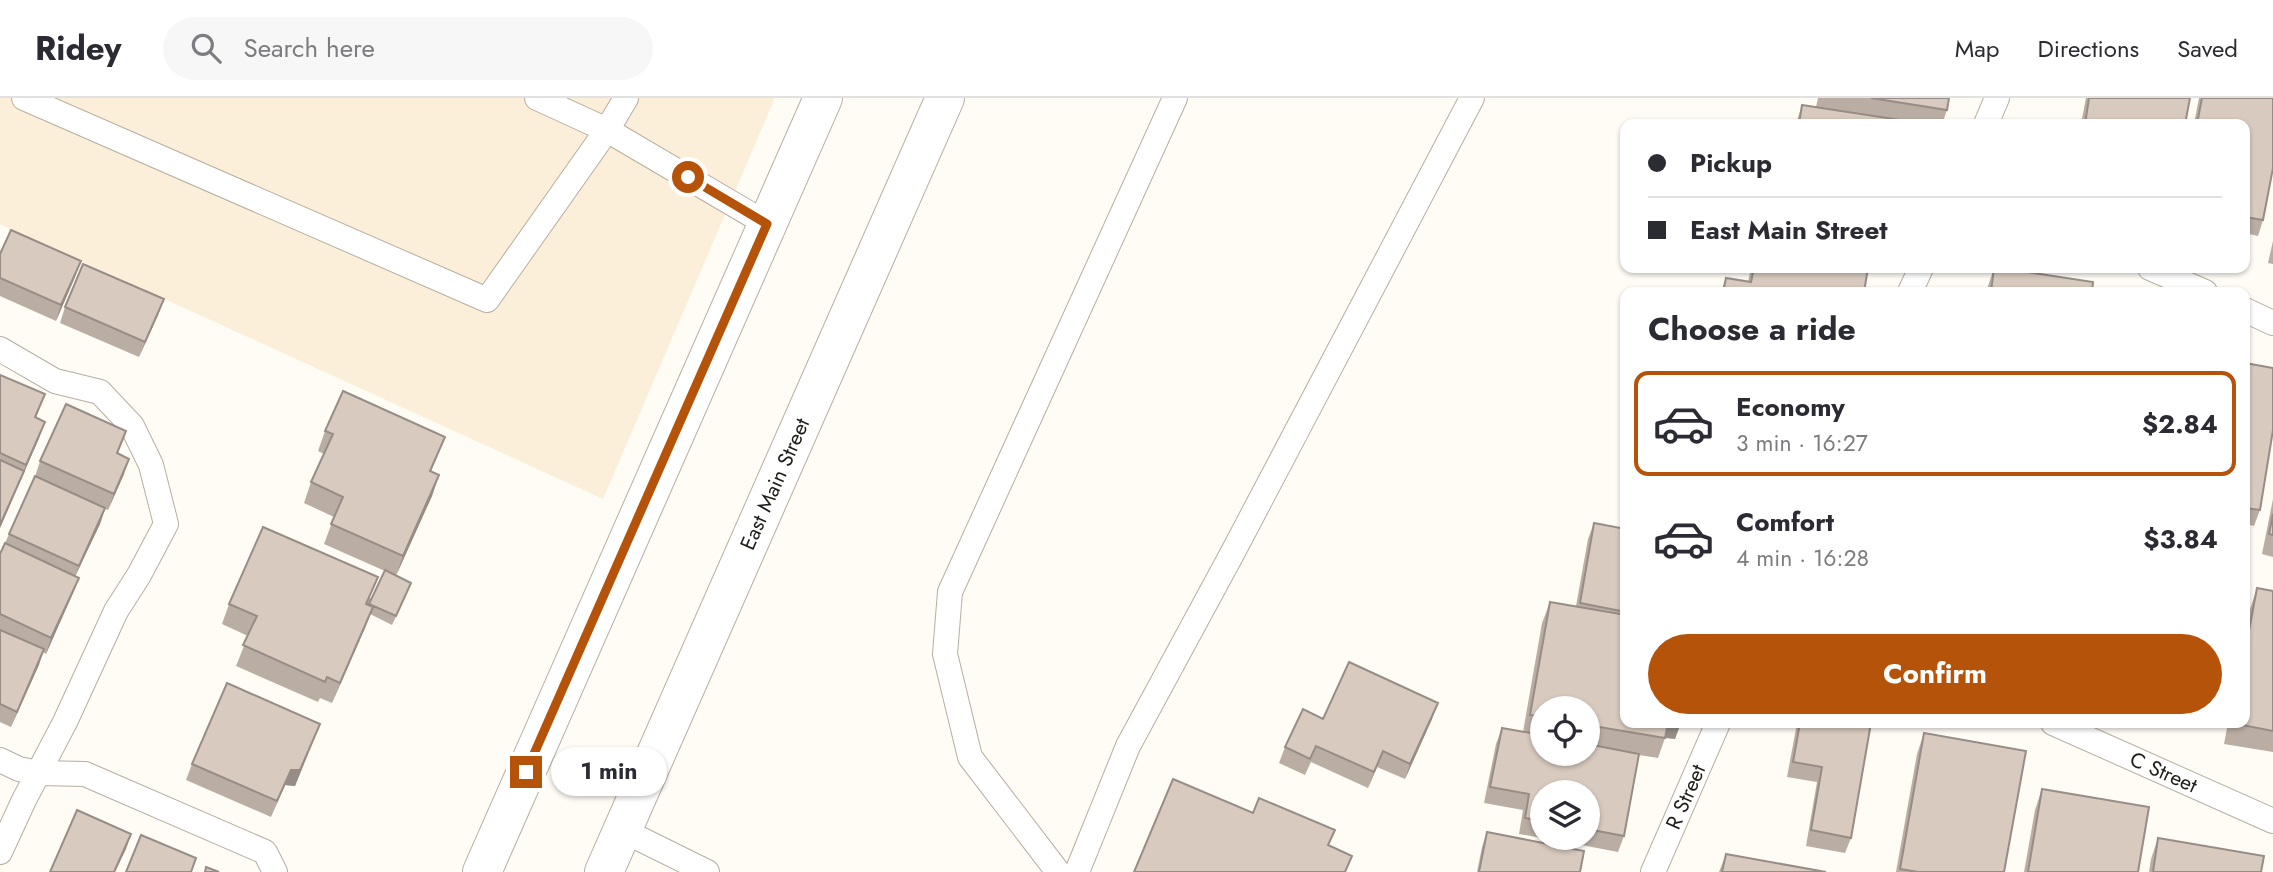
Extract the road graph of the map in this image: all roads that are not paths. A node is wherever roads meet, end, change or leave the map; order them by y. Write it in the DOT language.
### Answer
graph roads {
  1 [pos="24,98"];
  2 [pos="537,98"];
  3 [pos="626,98"];
  4 [pos="823,98"];
  5 [pos="945,98"];
  6 [pos="1175,98"];
  7 [pos="1472,98"];
  8 [pos="1997,98"];
  9 [pos="1988,119"];
  10 [pos="607,130"];
  11 [pos="767,224"];
  12 [pos="2161,273"];
  13 [pos="2194,287"];
  14 [pos="2250,312"];
  15 [pos="2273,323"];
  16 [pos="0,349"];
  17 [pos="1716,728"];
  18 [pos="2064,728"];
  19 [pos="0,760"];
  20 [pos="38,773"];
  21 [pos="2273,821"];
  22 [pos="622,830"];
  23 [pos="0,852"];
  24 [pos="275,872"];
  25 [pos="482,872"];
  26 [pos="604,872"];
  27 [pos="707,872"];
  28 [pos="1058,872"];
  29 [pos="1077,872"];
  30 [pos="1653,872"];
  1 -- 10 [label="lane"];
  2 -- 10 [label="lane"];
  3 -- 10 [label="lane"];
  4 -- 11 [label="main road"];
  5 -- 22 [label="main road, East Main Street"];
  6 -- 28 [label="lane"];
  7 -- 29 [label="lane"];
  8 -- 9 [label="lane"];
  10 -- 11 [label="lane"];
  11 -- 25 [label="main road"];
  12 -- 13 [label="lane"];
  14 -- 15 [label="lane"];
  16 -- 20 [label="lane"];
  17 -- 30 [label="lane, R Street"];
  18 -- 21 [label="lane, C Street"];
  19 -- 20 [label="lane"];
  20 -- 23 [label="lane"];
  20 -- 24 [label="lane"];
  22 -- 26 [label="main road, East Main Street"];
  22 -- 27 [label="lane"];
}
